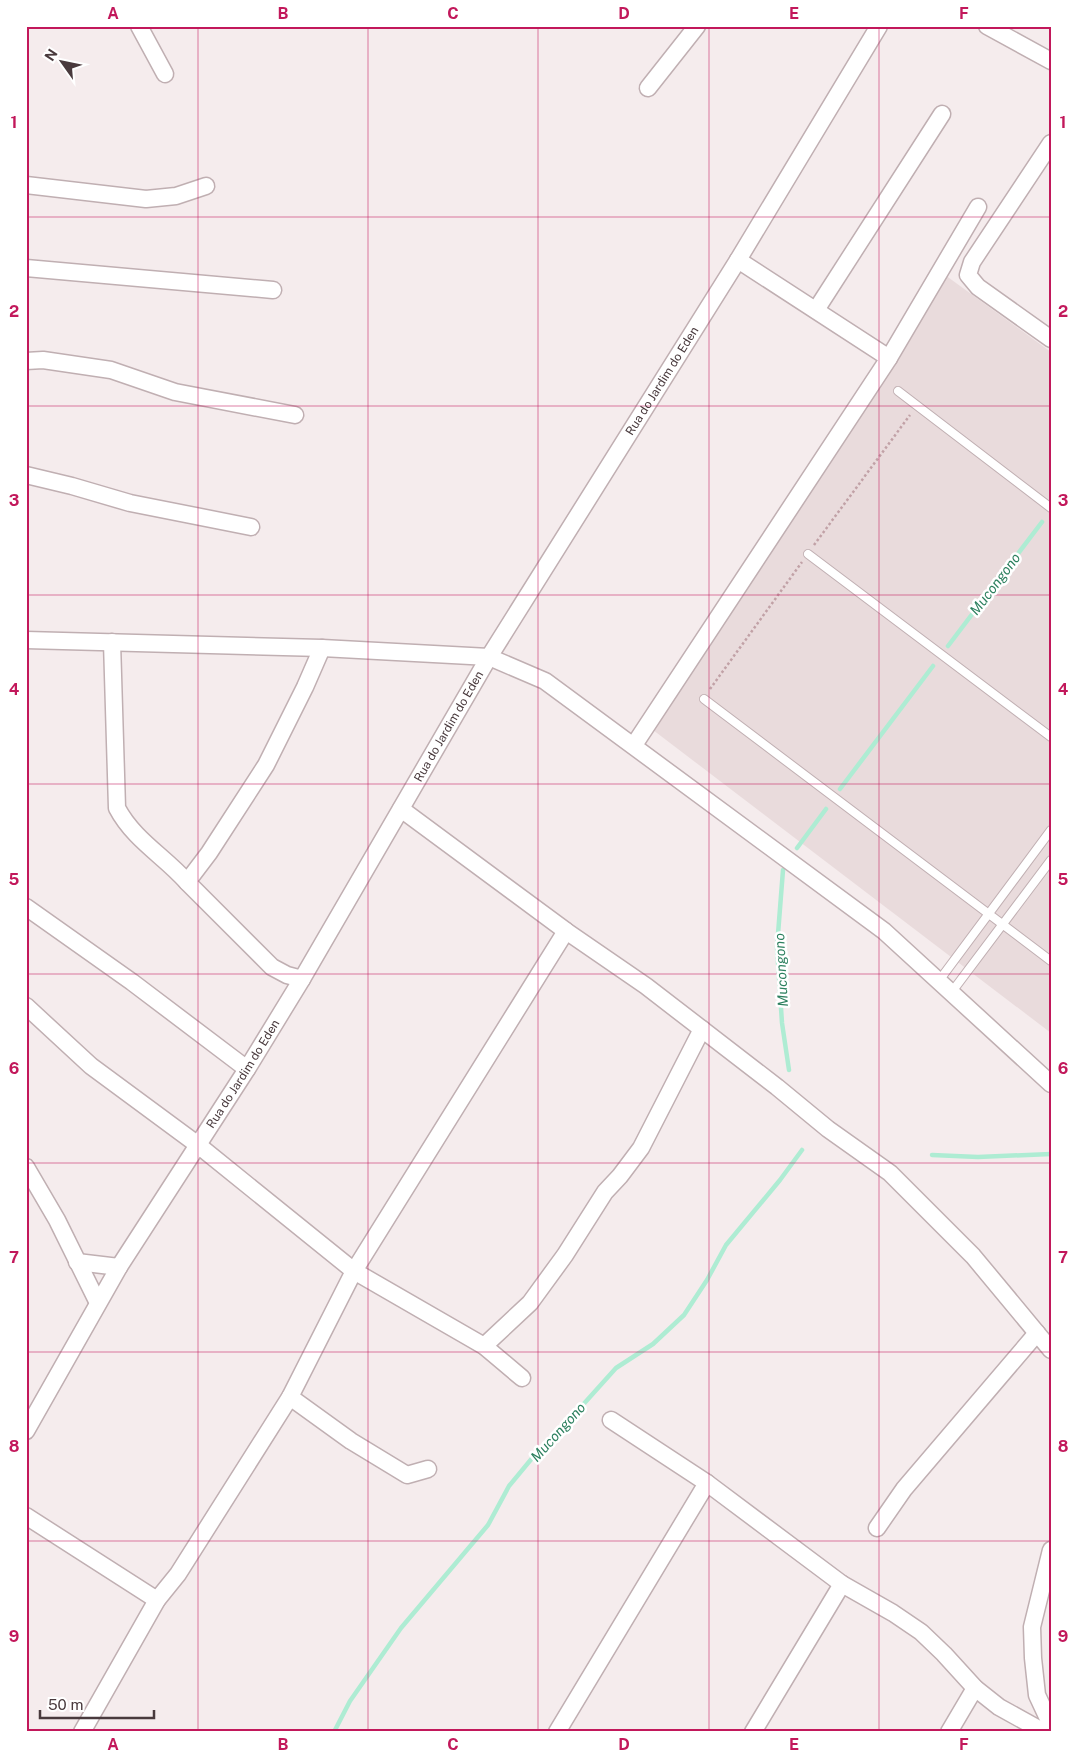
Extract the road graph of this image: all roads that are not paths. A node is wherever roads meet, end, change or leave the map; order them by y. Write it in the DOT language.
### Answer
graph roads {
  1 [pos="138,26"];
  2 [pos="879,26"];
  3 [pos="987,26"];
  4 [pos="692,28"];
  5 [pos="1051,61"];
  6 [pos="164,74"];
  7 [pos="648,88"];
  8 [pos="942,114"];
  9 [pos="1051,143"];
  10 [pos="26,185"];
  11 [pos="206,186"];
  12 [pos="978,207"];
  13 [pos="738,260"];
  14 [pos="26,268"];
  15 [pos="274,290"];
  16 [pos="816,310"];
  17 [pos="1051,339"];
  18 [pos="889,358"];
  19 [pos="26,361"];
  20 [pos="898,391"];
  21 [pos="295,415"];
  22 [pos="26,474"];
  23 [pos="1051,508"];
  24 [pos="252,527"];
  25 [pos="808,554"];
  26 [pos="26,640"];
  27 [pos="112,642"];
  28 [pos="322,648"];
  29 [pos="489,657"];
  30 [pos="704,699"];
  31 [pos="1051,737"];
  32 [pos="634,745"];
  33 [pos="401,809"];
  34 [pos="1051,830"];
  35 [pos="1051,860"];
  36 [pos="187,882"];
  37 [pos="26,908"];
  38 [pos="988,914"];
  39 [pos="1002,925"];
  40 [pos="566,931"];
  41 [pos="1051,962"];
  42 [pos="302,979"];
  43 [pos="938,982"];
  44 [pos="951,993"];
  45 [pos="26,1006"];
  46 [pos="702,1029"];
  47 [pos="247,1068"];
  48 [pos="1051,1084"];
  49 [pos="198,1145"];
  50 [pos="26,1167"];
  51 [pos="77,1262"];
  52 [pos="119,1268"];
  53 [pos="354,1271"];
  54 [pos="98,1303"];
  55 [pos="1037,1333"];
  56 [pos="484,1346"];
  57 [pos="1051,1350"];
  58 [pos="522,1378"];
  59 [pos="290,1397"];
  60 [pos="611,1420"];
  61 [pos="27,1428"];
  62 [pos="428,1470"];
  63 [pos="707,1484"];
  64 [pos="26,1516"];
  65 [pos="877,1528"];
  66 [pos="1051,1550"];
  67 [pos="842,1584"];
  68 [pos="157,1600"];
  69 [pos="975,1688"];
  70 [pos="1051,1725"];
  71 [pos="1051,1731"];
  72 [pos="82,1732"];
  73 [pos="557,1732"];
  74 [pos="753,1732"];
  75 [pos="949,1732"];
  1 -- 6 [label="street"];
  2 -- 13 [label="street, Rua do Jardim do Eden"];
  3 -- 5 [label="street"];
  4 -- 7 [label="street"];
  8 -- 16 [label="street"];
  9 -- 17 [label="street"];
  10 -- 11 [label="street"];
  12 -- 18 [label="street"];
  13 -- 16 [label="street"];
  13 -- 29 [label="street, Rua do Jardim do Eden"];
  14 -- 15 [label="street"];
  16 -- 18 [label="street"];
  18 -- 32 [label="street"];
  19 -- 21 [label="street"];
  20 -- 23 [label="lane"];
  22 -- 24 [label="street"];
  25 -- 31 [label="lane"];
  26 -- 27 [label="street"];
  27 -- 28 [label="street"];
  27 -- 36 [label="street"];
  28 -- 29 [label="street"];
  28 -- 36 [label="street"];
  29 -- 32 [label="street"];
  29 -- 33 [label="street, Rua do Jardim do Eden"];
  30 -- 38 [label="lane"];
  32 -- 43 [label="street"];
  33 -- 40 [label="street"];
  33 -- 42 [label="street, Rua do Jardim do Eden"];
  34 -- 38 [label="lane"];
  35 -- 39 [label="lane"];
  36 -- 42 [label="street"];
  37 -- 47 [label="street"];
  38 -- 39 [label="lane"];
  38 -- 43 [label="lane"];
  39 -- 41 [label="lane"];
  39 -- 44 [label="lane"];
  40 -- 46 [label="street"];
  40 -- 53 [label="street"];
  42 -- 47 [label="street, Rua do Jardim do Eden"];
  43 -- 44 [label="street"];
  44 -- 48 [label="street"];
  45 -- 49 [label="street"];
  46 -- 55 [label="street"];
  46 -- 56 [label="street"];
  47 -- 49 [label="street, Rua do Jardim do Eden"];
  49 -- 52 [label="street, Rua do Jardim do Eden"];
  49 -- 53 [label="street"];
  50 -- 51 [label="street"];
  51 -- 52 [label="street"];
  51 -- 54 [label="street"];
  52 -- 54 [label="street, Rua do Jardim do Eden"];
  53 -- 56 [label="street"];
  53 -- 59 [label="street"];
  54 -- 61 [label="street, Rua do Jardim do Eden"];
  55 -- 57 [label="street"];
  55 -- 65 [label="street"];
  56 -- 58 [label="street"];
  59 -- 62 [label="street"];
  59 -- 68 [label="street"];
  60 -- 63 [label="street"];
  63 -- 67 [label="street"];
  63 -- 73 [label="street"];
  64 -- 68 [label="street"];
  66 -- 70 [label="street"];
  67 -- 69 [label="street"];
  67 -- 74 [label="street"];
  68 -- 72 [label="street"];
  69 -- 71 [label="street"];
  69 -- 75 [label="street"];
}
